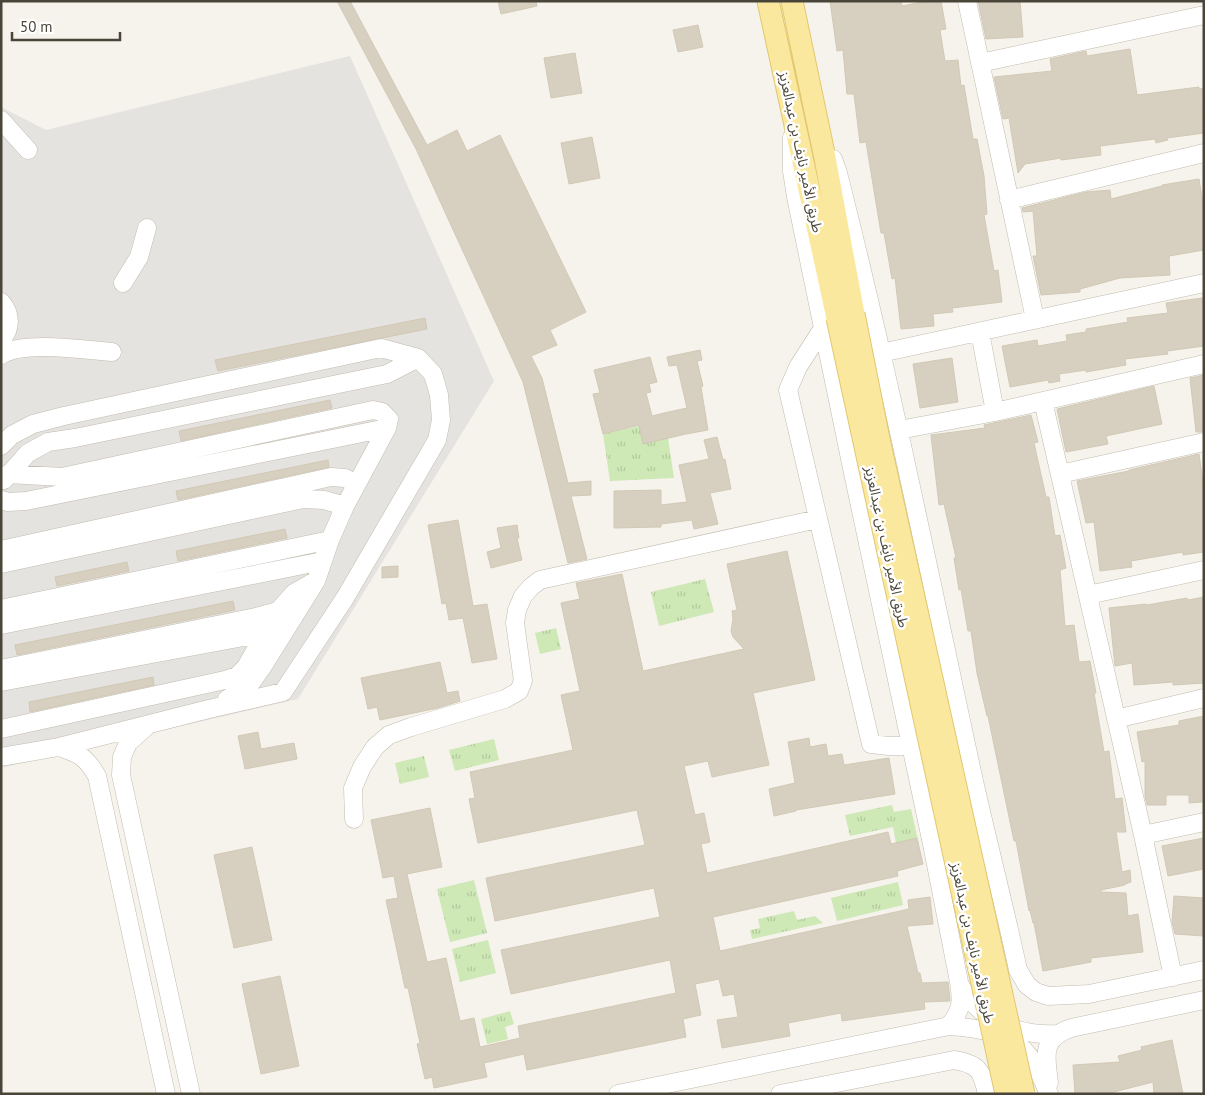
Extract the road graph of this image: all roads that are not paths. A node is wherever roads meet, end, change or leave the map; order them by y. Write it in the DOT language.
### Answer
graph roads {
  1 [pos="768,1"];
  2 [pos="792,1"];
  3 [pos="967,1"];
  4 [pos="1204,15"];
  5 [pos="980,63"];
  6 [pos="814,104"];
  7 [pos="1,120"];
  8 [pos="28,150"];
  9 [pos="1204,153"];
  10 [pos="1009,200"];
  11 [pos="147,228"];
  12 [pos="1204,283"];
  13 [pos="123,284"];
  14 [pos="1,302"];
  15 [pos="1035,319"];
  16 [pos="838,320"];
  17 [pos="980,332"];
  18 [pos="1,340"];
  19 [pos="112,352"];
  20 [pos="881,353"];
  21 [pos="1,355"];
  22 [pos="418,358"];
  23 [pos="1204,364"];
  24 [pos="1043,401"];
  25 [pos="995,412"];
  26 [pos="387,428"];
  27 [pos="899,430"];
  28 [pos="1204,442"];
  29 [pos="1,446"];
  30 [pos="1060,474"];
  31 [pos="5,478"];
  32 [pos="357,484"];
  33 [pos="1,500"];
  34 [pos="345,506"];
  35 [pos="818,519"];
  36 [pos="330,540"];
  37 [pos="1,550"];
  38 [pos="323,561"];
  39 [pos="1,564"];
  40 [pos="1204,570"];
  41 [pos="316,581"];
  42 [pos="1088,596"];
  43 [pos="1,609"];
  44 [pos="278,611"];
  45 [pos="1,626"];
  46 [pos="264,633"];
  47 [pos="1,669"];
  48 [pos="1,682"];
  49 [pos="1204,698"];
  50 [pos="209,709"];
  51 [pos="1116,719"];
  52 [pos="147,725"];
  53 [pos="1,729"];
  54 [pos="910,746"];
  55 [pos="59,747"];
  56 [pos="1,757"];
  57 [pos="354,819"];
  58 [pos="1204,822"];
  59 [pos="1143,835"];
  60 [pos="996,872"];
  61 [pos="945,910"];
  62 [pos="1204,970"];
  63 [pos="1173,977"];
  64 [pos="959,982"];
  65 [pos="1204,1000"];
  66 [pos="949,1026"];
  67 [pos="1058,1034"];
  68 [pos="862,1086"];
  69 [pos="166,1094"];
  70 [pos="190,1094"];
  71 [pos="618,1094"];
  72 [pos="780,1094"];
  73 [pos="987,1094"];
  74 [pos="1006,1094"];
  75 [pos="1024,1094"];
  76 [pos="1050,1094"];
  1 -- 16 [label="main road, طريق الأمير نايف بن عبدالعزيز"];
  2 -- 6 [label="main road, طريق الأمير نايف بن عبدالعزيز"];
  3 -- 5 [label="street"];
  4 -- 5 [label="street"];
  5 -- 10 [label="street"];
  6 -- 16 [label="main road, طريق الأمير نايف بن عبدالعزيز"];
  6 -- 20 [label="street"];
  7 -- 8 [label="street"];
  9 -- 10 [label="street"];
  10 -- 15 [label="street"];
  11 -- 13 [label="street"];
  12 -- 15 [label="street"];
  14 -- 18 [label="street"];
  15 -- 17 [label="street"];
  16 -- 35 [label="street"];
  16 -- 54 [label="street"];
  16 -- 74 [label="main road, طريق الأمير نايف بن عبدالعزيز, bridge"];
  16 -- 75 [label="main road, طريق الأمير نايف بن عبدالعزيز, bridge"];
  17 -- 20 [label="street"];
  17 -- 25 [label="street"];
  19 -- 21 [label="street"];
  20 -- 27 [label="street"];
  22 -- 29 [label="street"];
  22 -- 31 [label="street"];
  22 -- 50 [label="street"];
  23 -- 24 [label="street"];
  24 -- 25 [label="street"];
  24 -- 30 [label="street"];
  25 -- 27 [label="street"];
  26 -- 31 [label="street"];
  26 -- 32 [label="street"];
  26 -- 33 [label="street"];
  27 -- 60 [label="street"];
  28 -- 30 [label="street"];
  30 -- 42 [label="street"];
  32 -- 34 [label="street"];
  32 -- 37 [label="street"];
  34 -- 36 [label="street"];
  34 -- 39 [label="street"];
  35 -- 54 [label="street"];
  35 -- 57 [label="street"];
  36 -- 38 [label="street"];
  36 -- 43 [label="street"];
  38 -- 41 [label="street"];
  38 -- 45 [label="street"];
  40 -- 42 [label="street"];
  41 -- 44 [label="street"];
  41 -- 50 [label="street"];
  42 -- 51 [label="street"];
  44 -- 46 [label="street"];
  44 -- 47 [label="street"];
  46 -- 48 [label="street"];
  46 -- 53 [label="street"];
  49 -- 51 [label="street"];
  50 -- 52 [label="street"];
  51 -- 59 [label="street"];
  52 -- 55 [label="street"];
  52 -- 70 [label="street"];
  54 -- 61 [label="street"];
  55 -- 56 [label="street"];
  55 -- 69 [label="street"];
  58 -- 59 [label="street"];
  59 -- 63 [label="street"];
  60 -- 61 [label="street"];
  60 -- 63 [label="street"];
  61 -- 64 [label="street"];
  62 -- 63 [label="street"];
  64 -- 66 [label="street"];
  64 -- 67 [label="street"];
  65 -- 67 [label="street"];
  66 -- 71 [label="street"];
  66 -- 76 [label="street"];
  67 -- 76 [label="street"];
  68 -- 72 [label="street"];
  68 -- 73 [label="street"];
}
